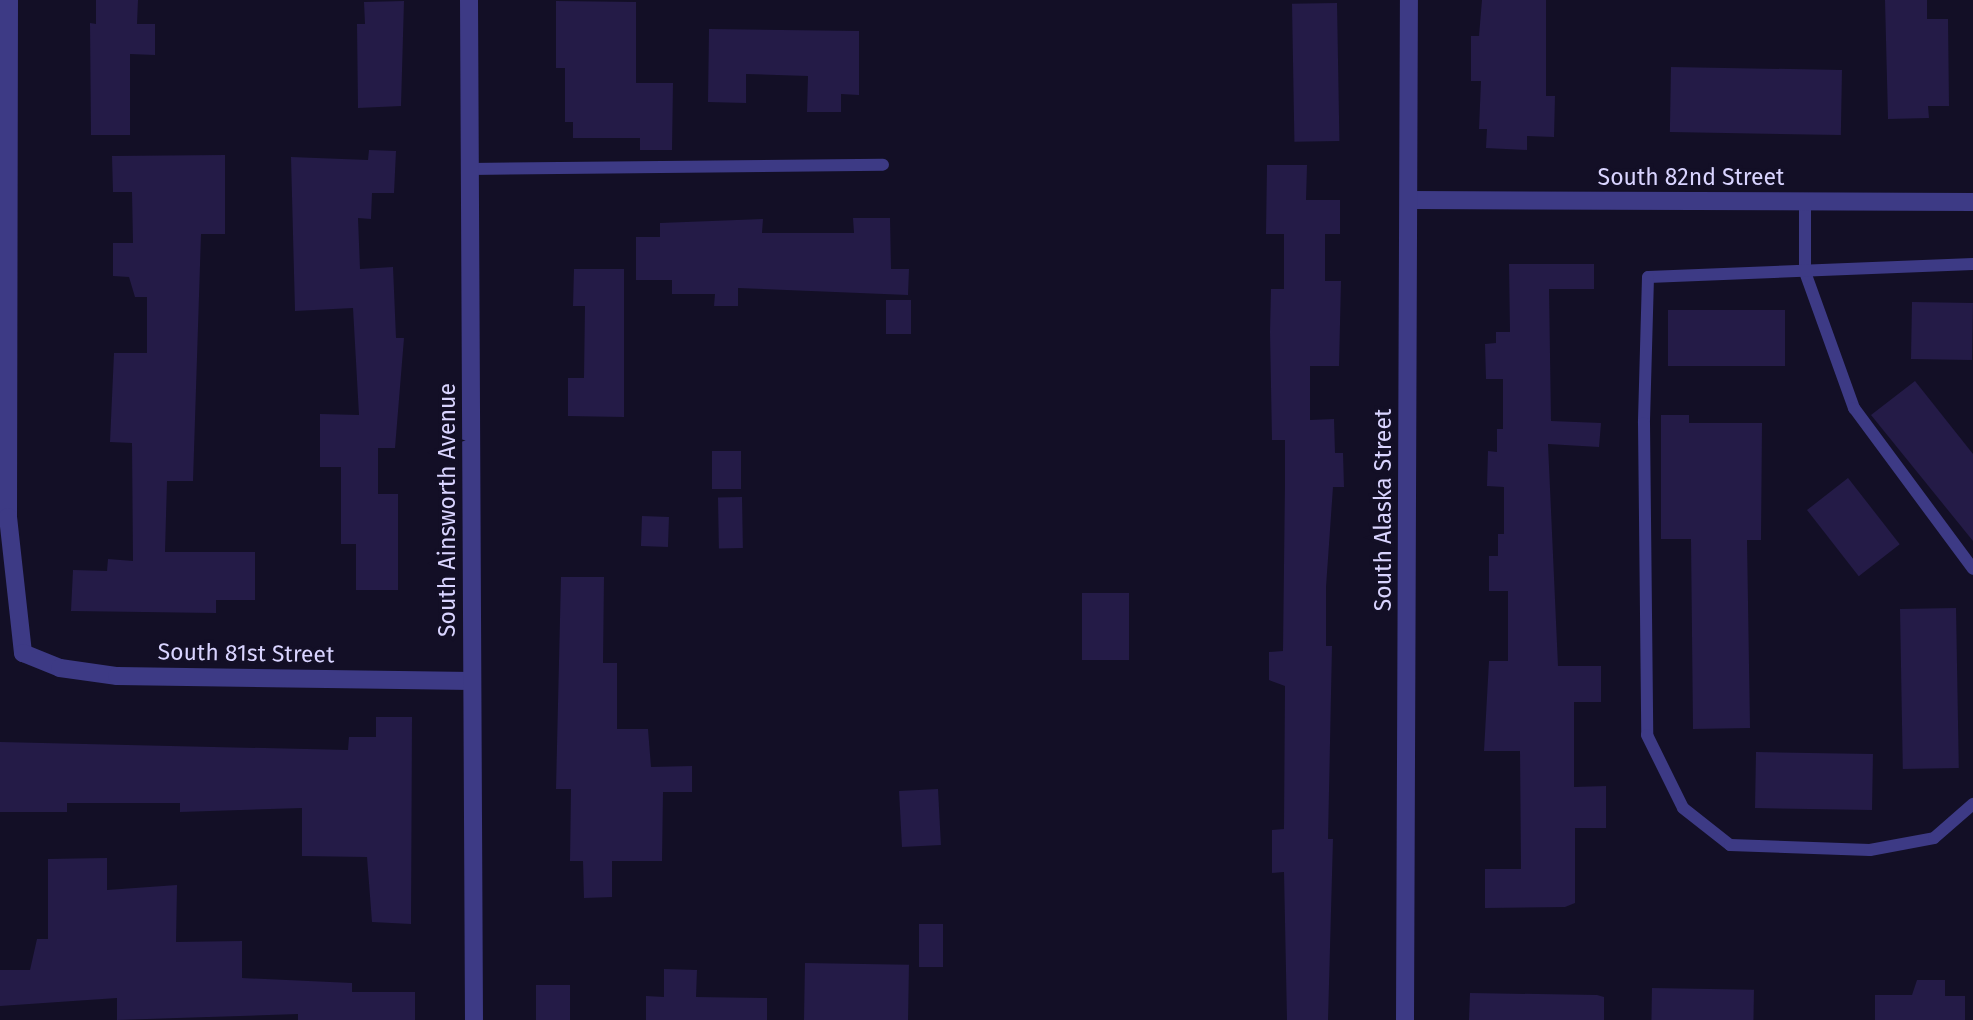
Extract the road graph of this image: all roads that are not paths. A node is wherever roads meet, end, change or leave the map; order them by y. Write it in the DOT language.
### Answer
graph roads {
  1 [pos="9,0"];
  2 [pos="469,0"];
  3 [pos="1409,0"];
  4 [pos="883,165"];
  5 [pos="470,169"];
  6 [pos="1409,200"];
  7 [pos="1805,202"];
  8 [pos="1973,202"];
  9 [pos="1973,264"];
  10 [pos="1805,272"];
  11 [pos="1973,569"];
  12 [pos="472,681"];
  13 [pos="1973,804"];
  14 [pos="474,1020"];
  15 [pos="1405,1020"];
  1 -- 12 [label="street, South 81st Street"];
  2 -- 5 [label="street, South Ainsworth Avenue"];
  3 -- 6 [label="street, South Alaska Street"];
  4 -- 5 [label="lane"];
  5 -- 12 [label="street, South Ainsworth Avenue"];
  6 -- 7 [label="street, South 82nd Street"];
  6 -- 15 [label="street, South Alaska Street"];
  7 -- 8 [label="street, South 82nd Street"];
  7 -- 10 [label="lane"];
  9 -- 10 [label="lane"];
  10 -- 11 [label="lane"];
  10 -- 13 [label="lane"];
  12 -- 14 [label="street, South Ainsworth Avenue"];
}
